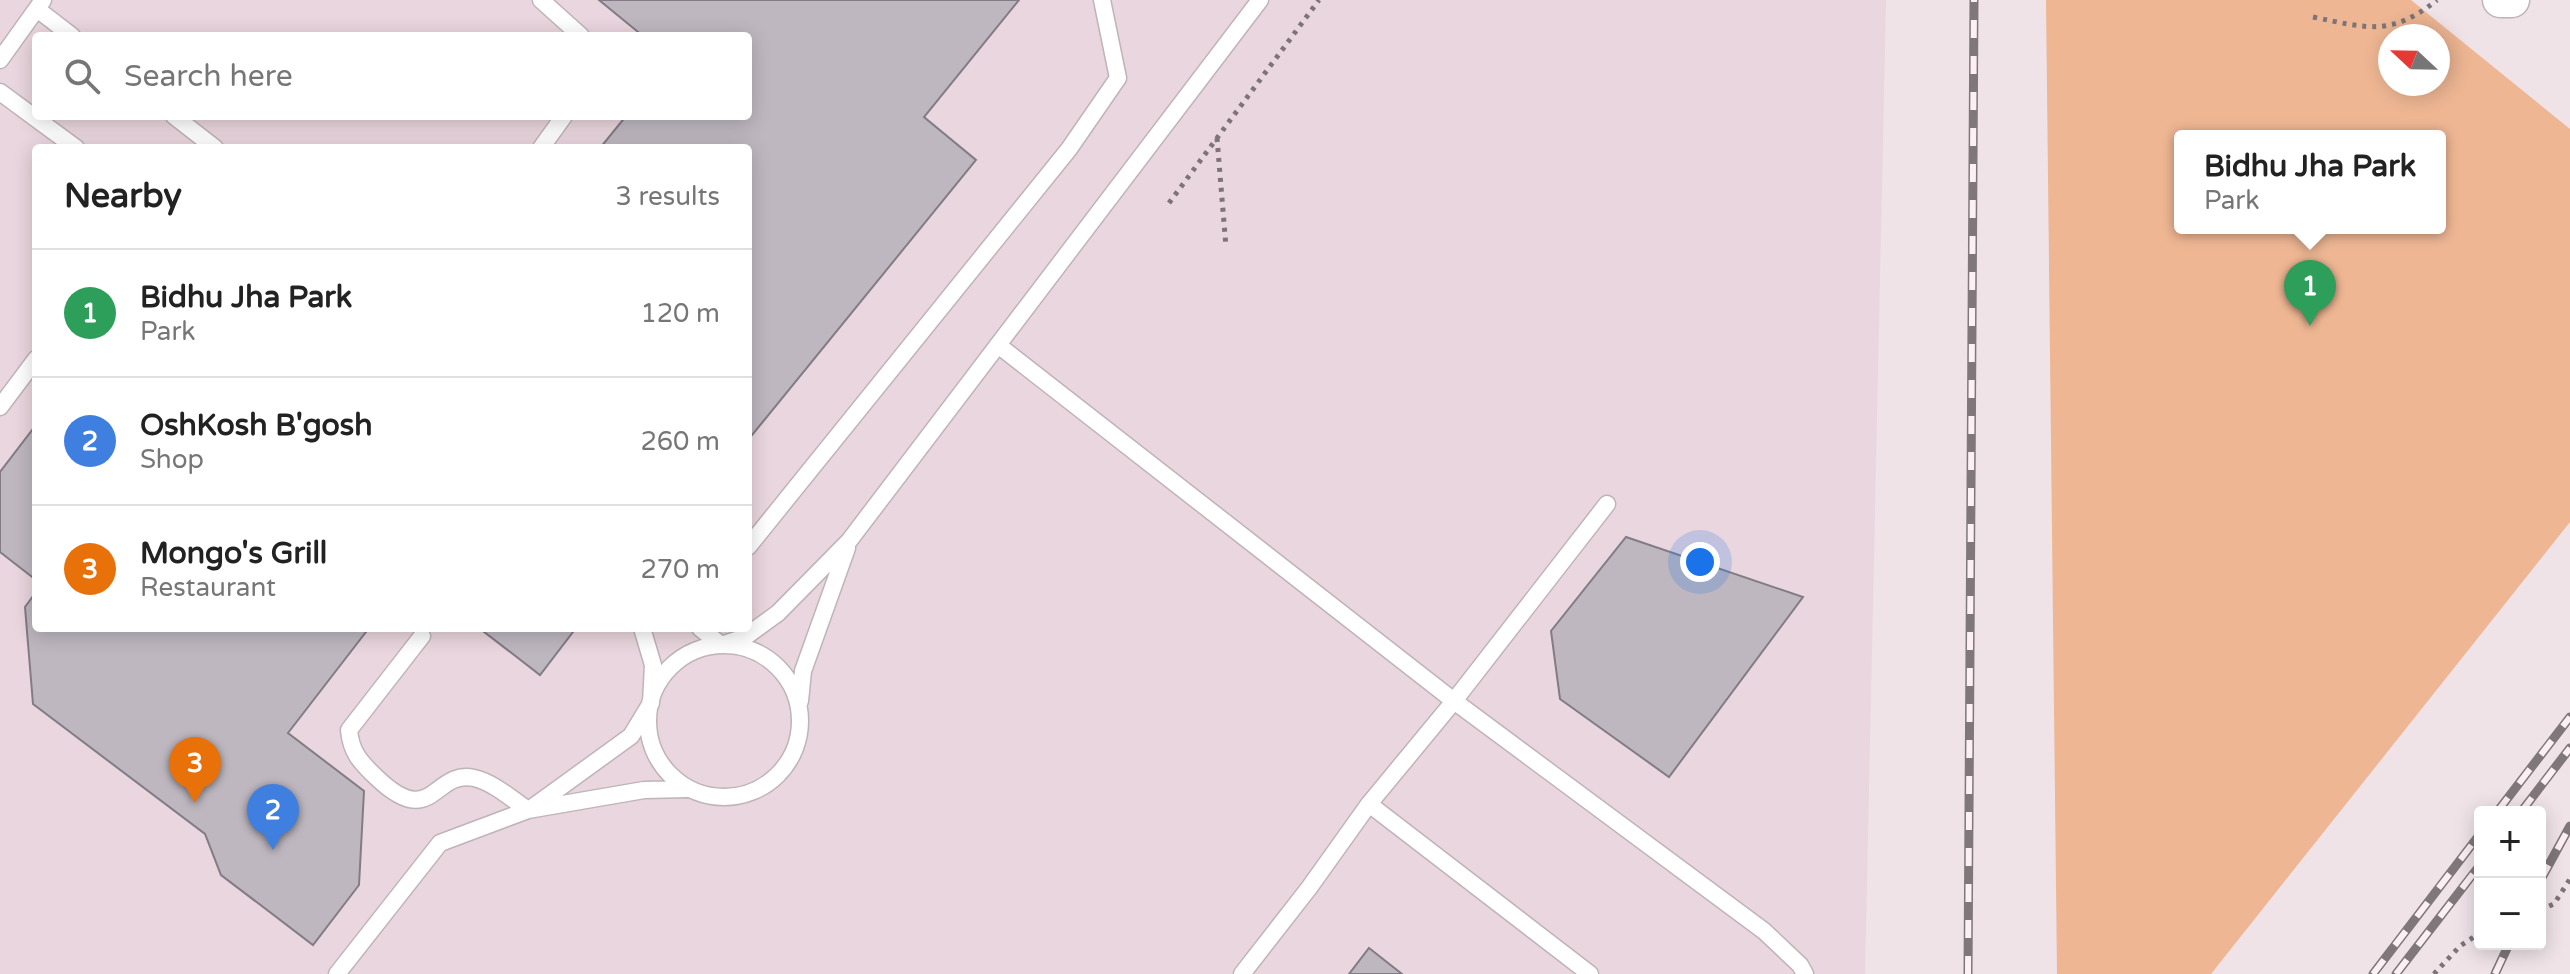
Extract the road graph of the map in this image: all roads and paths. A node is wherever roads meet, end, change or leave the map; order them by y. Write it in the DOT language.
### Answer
graph roads {
  1 [pos="541,0"];
  2 [pos="1102,0"];
  3 [pos="1260,0"];
  4 [pos="1319,0"];
  5 [pos="2437,0"];
  6 [pos="2500,0"];
  7 [pos="2512,0"];
  8 [pos="40,4"];
  9 [pos="2313,17"];
  10 [pos="68,32"];
  11 [pos="577,32"];
  12 [pos="0,60"];
  13 [pos="0,92"];
  14 [pos="32,116"];
  15 [pos="38,120"];
  16 [pos="179,120"];
  17 [pos="561,120"];
  18 [pos="1217,137"];
  19 [pos="71,144"];
  20 [pos="210,144"];
  21 [pos="544,144"];
  22 [pos="1169,203"];
  23 [pos="1226,247"];
  24 [pos="998,345"];
  25 [pos="32,364"];
  26 [pos="0,407"];
  27 [pos="1607,504"];
  28 [pos="849,541"];
  29 [pos="752,542"];
  30 [pos="643,632"];
  31 [pos="705,632"];
  32 [pos="752,632"];
  33 [pos="752,632"];
  34 [pos="422,636"];
  35 [pos="721,645"];
  36 [pos="1454,701"];
  37 [pos="651,703"];
  38 [pos="799,706"];
  39 [pos="691,789"];
  40 [pos="1369,804"];
  41 [pos="528,810"];
  42 [pos="2570,879"];
  43 [pos="2546,907"];
  44 [pos="2474,937"];
  45 [pos="337,974"];
  46 [pos="1242,974"];
  47 [pos="1590,974"];
  48 [pos="1805,974"];
  49 [pos="2434,974"];
  1 -- 11 [label="lane"];
  2 -- 29 [label="lane"];
  3 -- 24 [label="lane"];
  4 -- 18 [label="path"];
  5 -- 9 [label="path"];
  6 -- 7 [label="street"];
  8 -- 10 [label="lane"];
  8 -- 12 [label="lane"];
  13 -- 14 [label="lane"];
  15 -- 19 [label="lane"];
  16 -- 20 [label="lane"];
  17 -- 21 [label="lane"];
  18 -- 22 [label="path"];
  18 -- 23 [label="path"];
  24 -- 28 [label="lane"];
  24 -- 36 [label="lane"];
  25 -- 26 [label="lane"];
  27 -- 36 [label="lane"];
  28 -- 32 [label="lane"];
  28 -- 38 [label="lane"];
  30 -- 37 [label="lane"];
  31 -- 35 [label="lane"];
  33 -- 35 [label="lane"];
  34 -- 41 [label="lane"];
  35 -- 37 [label="lane"];
  35 -- 38 [label="lane"];
  36 -- 40 [label="lane"];
  36 -- 48 [label="lane"];
  37 -- 39 [label="lane"];
  37 -- 41 [label="lane"];
  38 -- 39 [label="lane"];
  39 -- 41 [label="lane"];
  40 -- 46 [label="lane"];
  40 -- 47 [label="lane"];
  41 -- 45 [label="lane"];
  42 -- 43 [label="path"];
  44 -- 49 [label="path"];
}
